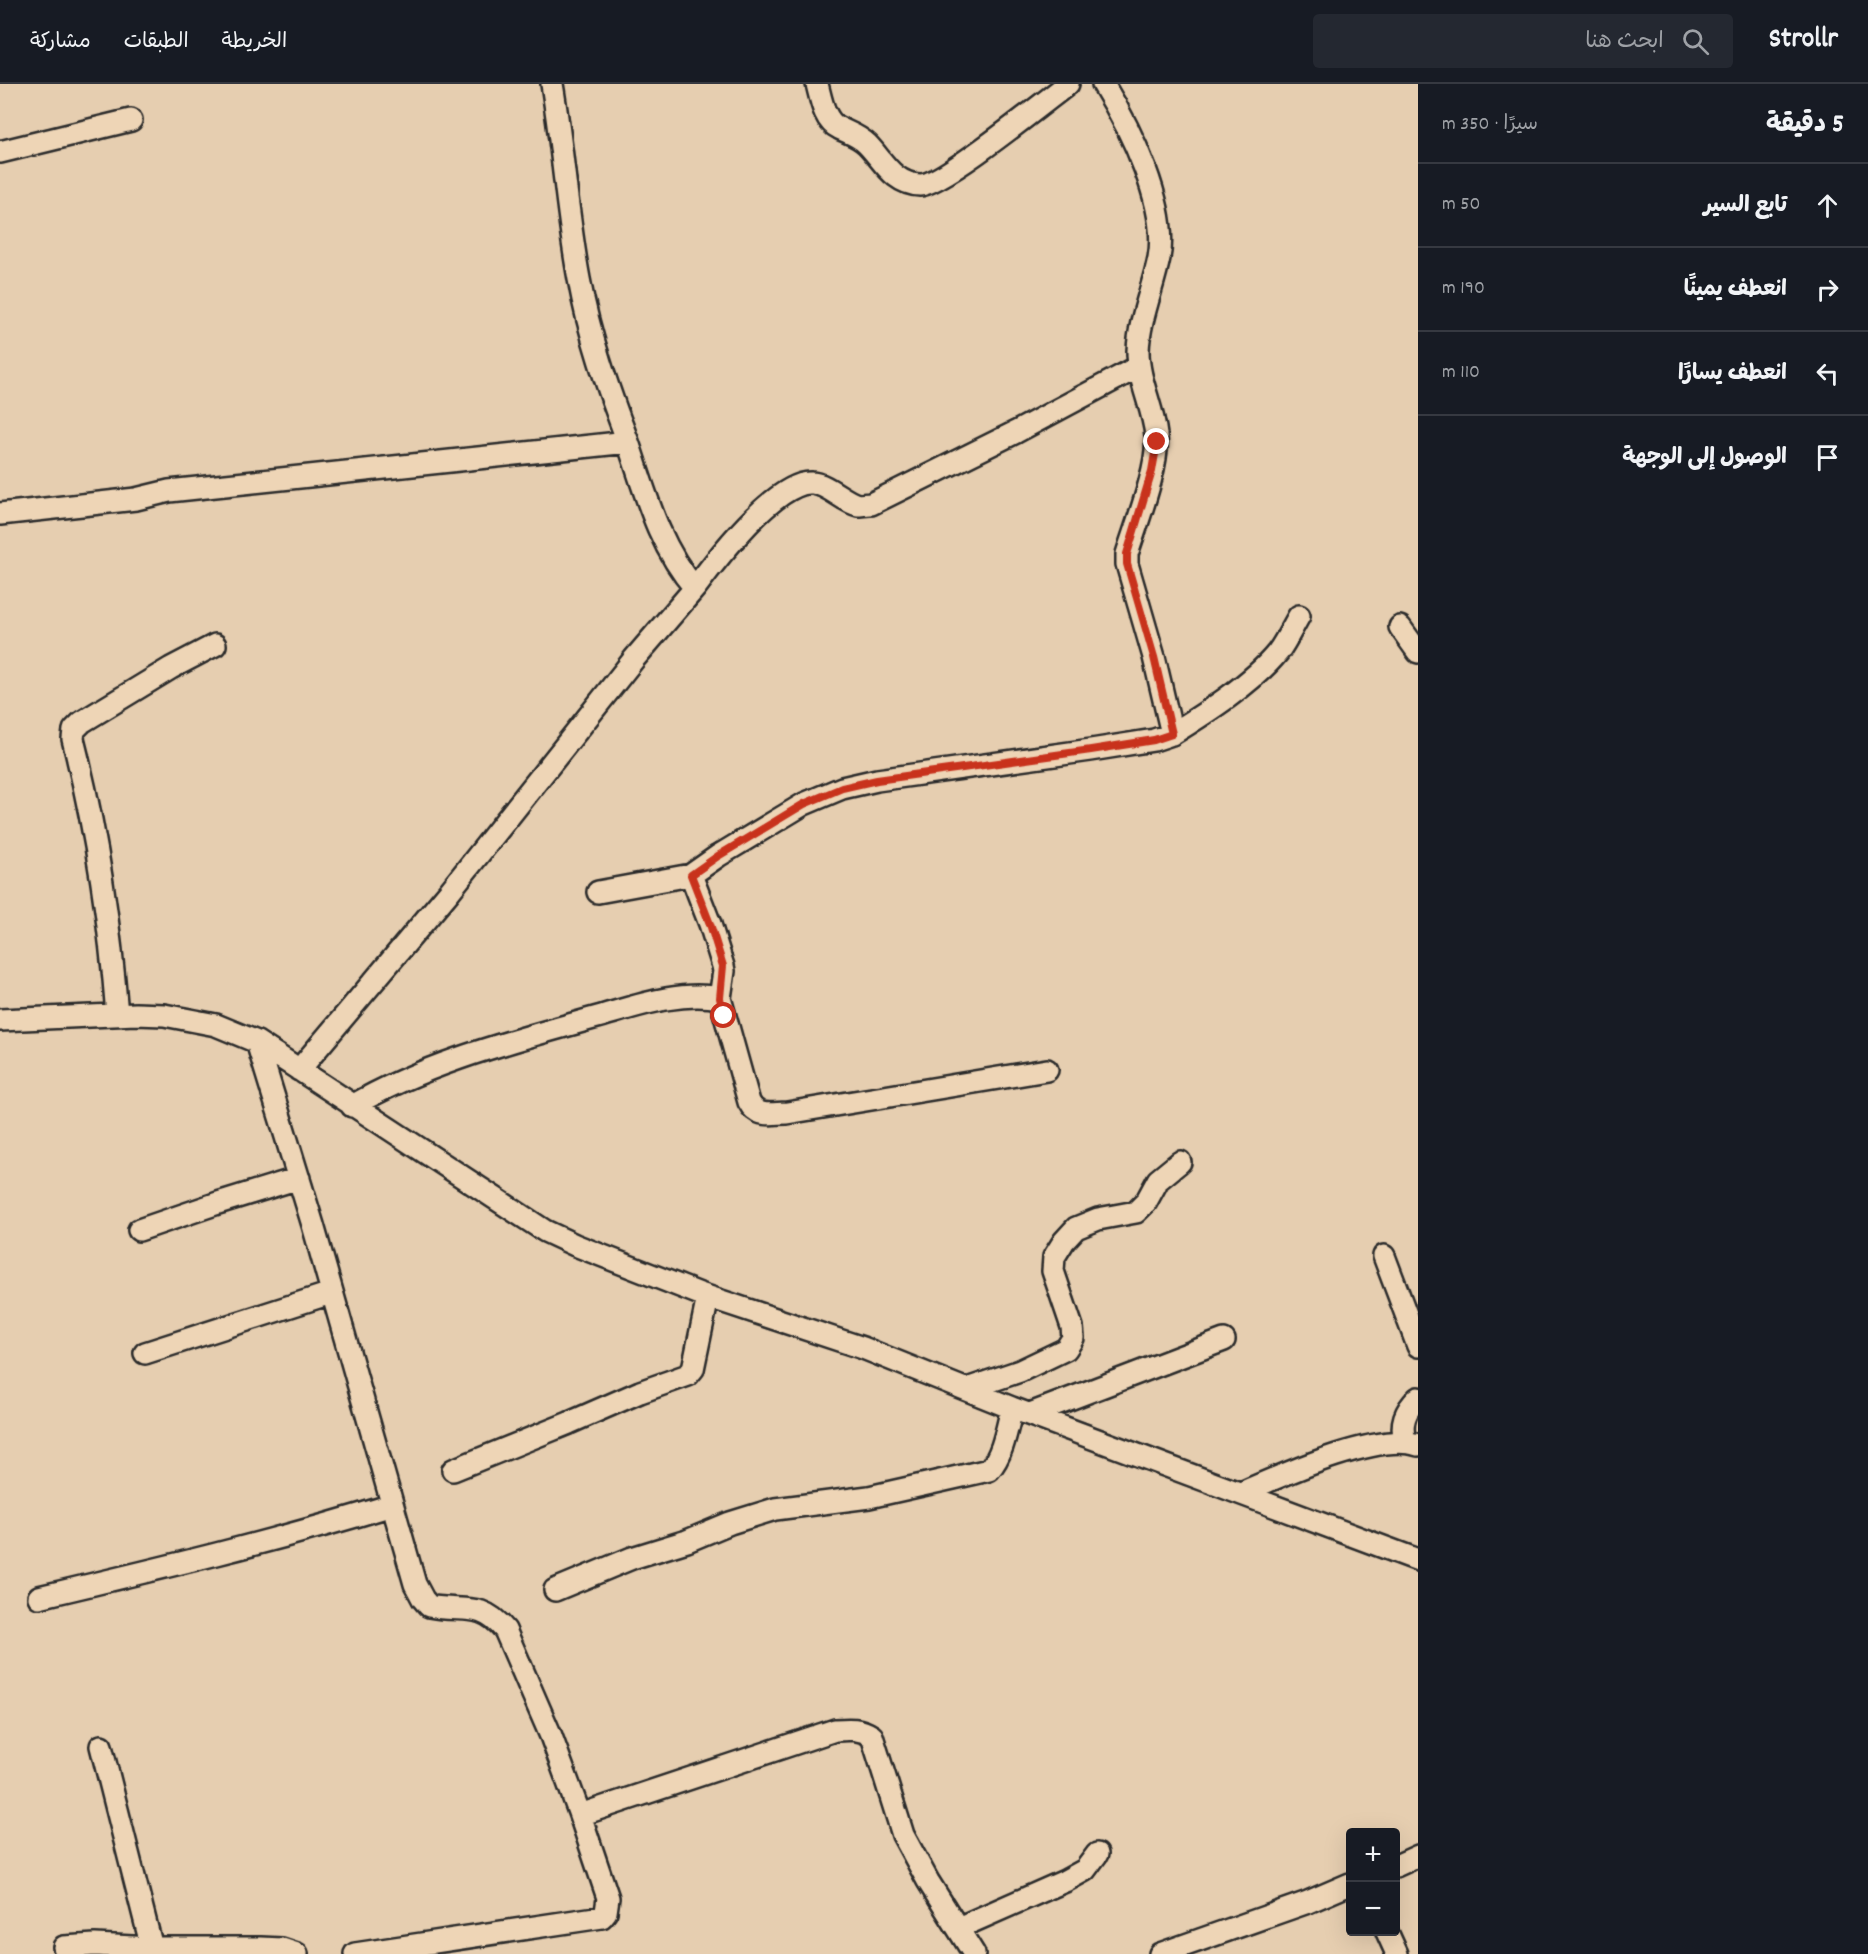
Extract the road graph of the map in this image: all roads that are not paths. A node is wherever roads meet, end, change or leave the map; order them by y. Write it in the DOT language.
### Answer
graph roads {
  1 [pos="552,84"];
  2 [pos="818,84"];
  3 [pos="1068,84"];
  4 [pos="1103,84"];
  5 [pos="131,120"];
  6 [pos="0,152"];
  7 [pos="1138,367"];
  8 [pos="628,442"];
  9 [pos="0,514"];
  10 [pos="694,588"];
  11 [pos="1299,616"];
  12 [pos="1400,627"];
  13 [pos="215,645"];
  14 [pos="1418,652"];
  15 [pos="1172,734"];
  16 [pos="691,875"];
  17 [pos="598,892"];
  18 [pos="720,998"];
  19 [pos="117,1015"];
  20 [pos="0,1020"];
  21 [pos="257,1042"];
  22 [pos="1047,1070"];
  23 [pos="299,1071"];
  24 [pos="352,1106"];
  25 [pos="1180,1162"];
  26 [pos="298,1178"];
  27 [pos="139,1230"];
  28 [pos="1384,1256"];
  29 [pos="331,1293"];
  30 [pos="708,1297"];
  31 [pos="1224,1340"];
  32 [pos="1418,1346"];
  33 [pos="145,1353"];
  34 [pos="967,1389"];
  35 [pos="1418,1398"];
  36 [pos="1021,1411"];
  37 [pos="1412,1443"];
  38 [pos="453,1470"];
  39 [pos="1241,1493"];
  40 [pos="392,1505"];
  41 [pos="1418,1560"];
  42 [pos="555,1590"];
  43 [pos="39,1597"];
  44 [pos="101,1746"];
  45 [pos="580,1815"];
  46 [pos="1097,1854"];
  47 [pos="1418,1856"];
  48 [pos="1400,1864"];
  49 [pos="1346,1886"];
  50 [pos="958,1928"];
  51 [pos="1389,1936"];
  52 [pos="64,1947"];
  53 [pos="152,1948"];
  54 [pos="297,1954"];
  55 [pos="355,1954"];
  56 [pos="974,1954"];
  57 [pos="1160,1954"];
  58 [pos="1397,1954"];
  1 -- 8 [label="street"];
  2 -- 3 [label="street"];
  4 -- 7 [label="street"];
  5 -- 6 [label="street"];
  7 -- 10 [label="street"];
  7 -- 15 [label="street"];
  8 -- 9 [label="street"];
  8 -- 10 [label="street"];
  10 -- 23 [label="street"];
  11 -- 15 [label="street"];
  12 -- 14 [label="street"];
  13 -- 19 [label="street"];
  15 -- 16 [label="street"];
  16 -- 17 [label="street"];
  16 -- 18 [label="street"];
  18 -- 22 [label="street"];
  18 -- 24 [label="street"];
  19 -- 20 [label="street"];
  19 -- 21 [label="street"];
  21 -- 23 [label="street"];
  21 -- 26 [label="street"];
  23 -- 24 [label="street"];
  24 -- 30 [label="street"];
  25 -- 34 [label="street"];
  26 -- 27 [label="street"];
  26 -- 29 [label="street"];
  28 -- 32 [label="street"];
  29 -- 33 [label="street"];
  29 -- 40 [label="street"];
  30 -- 34 [label="street"];
  30 -- 38 [label="street"];
  31 -- 36 [label="street"];
  34 -- 36 [label="street"];
  35 -- 37 [label="street"];
  36 -- 39 [label="street"];
  36 -- 42 [label="street"];
  37 -- 39 [label="street"];
  39 -- 41 [label="street"];
  40 -- 43 [label="street"];
  40 -- 45 [label="street"];
  44 -- 53 [label="street"];
  45 -- 50 [label="street"];
  45 -- 55 [label="street"];
  46 -- 50 [label="street"];
  47 -- 48 [label="street"];
  49 -- 57 [label="street"];
  50 -- 56 [label="street"];
  51 -- 58 [label="street"];
  52 -- 53 [label="street"];
  53 -- 54 [label="street"];
}
